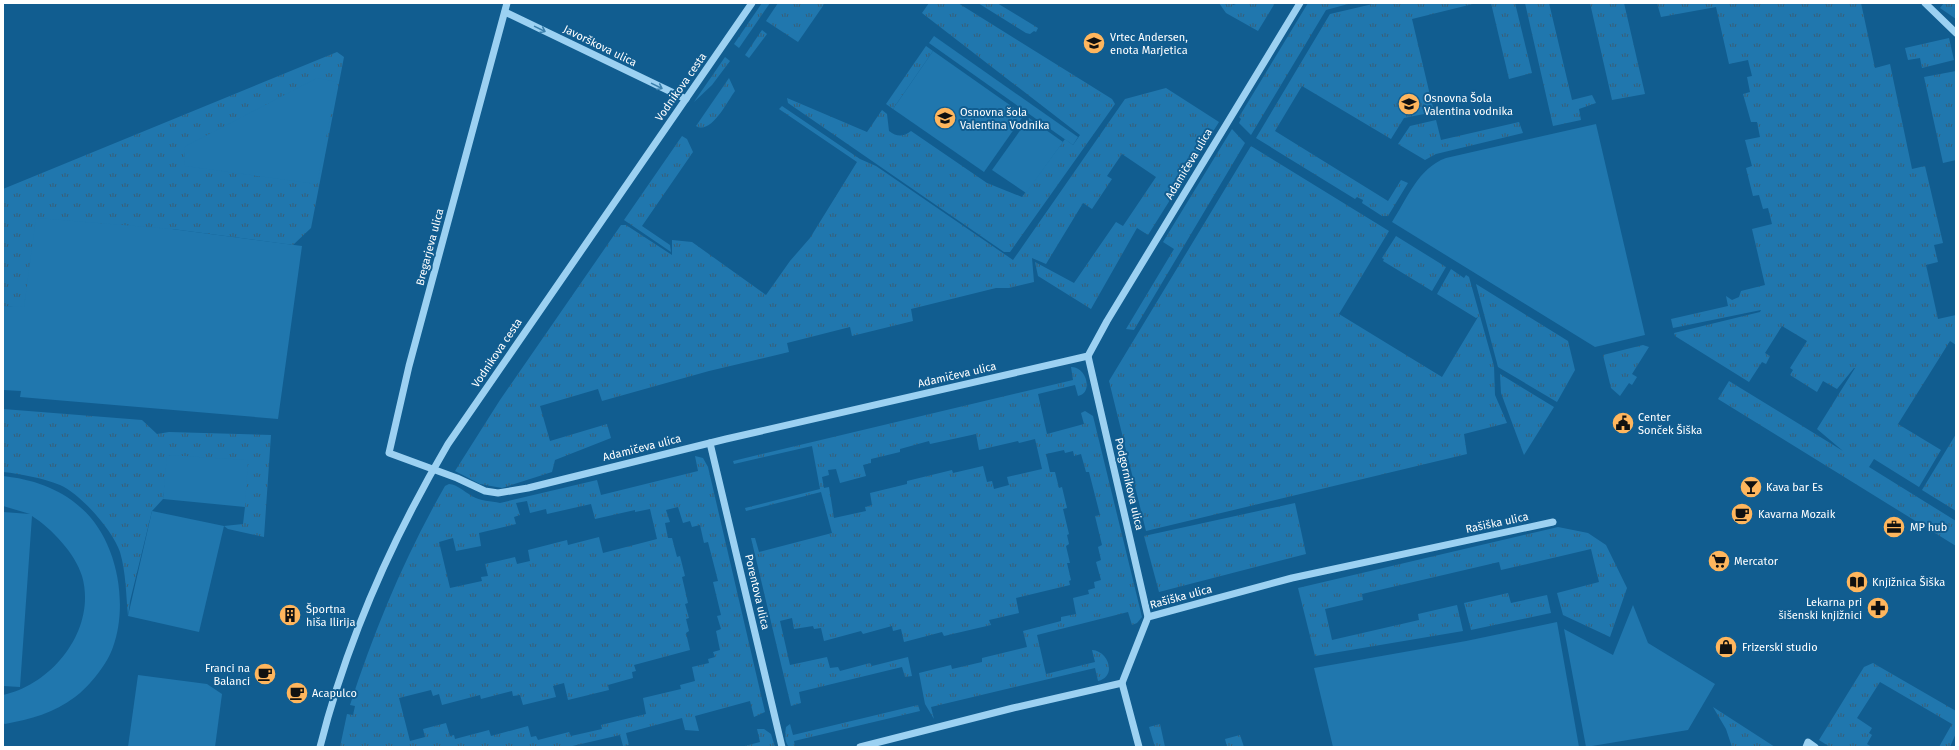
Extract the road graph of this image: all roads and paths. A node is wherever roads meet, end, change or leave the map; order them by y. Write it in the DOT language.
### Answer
graph roads {
  1 [pos="507,3"];
  2 [pos="752,3"];
  3 [pos="1300,3"];
  4 [pos="1925,3"];
  5 [pos="505,12"];
  6 [pos="1956,33"];
  7 [pos="686,99"];
  8 [pos="1088,356"];
  9 [pos="710,443"];
  10 [pos="434,469"];
  11 [pos="1553,522"];
  12 [pos="1148,617"];
  13 [pos="1122,683"];
  14 [pos="320,747"];
  15 [pos="782,747"];
  16 [pos="860,747"];
  17 [pos="1139,747"];
  18 [pos="1806,747"];
  19 [pos="1815,747"];
  1 -- 5 [label="street, Bregarjeva ulica"];
  2 -- 7 [label="street, Vodnikova cesta"];
  3 -- 8 [label="street, Adamičeva ulica"];
  4 -- 6 [label="street"];
  5 -- 7 [label="street, Javorškova ulica, one-way"];
  5 -- 10 [label="street, Bregarjeva ulica"];
  7 -- 10 [label="street, Vodnikova cesta"];
  8 -- 9 [label="street, Adamičeva ulica"];
  8 -- 12 [label="street, Podgornikova ulica"];
  9 -- 10 [label="street, Adamičeva ulica"];
  9 -- 15 [label="street, Porentova ulica"];
  10 -- 14 [label="street, Vodnikova cesta"];
  11 -- 12 [label="street, Rašiška ulica"];
  12 -- 13 [label="street, Rašiška ulica"];
  13 -- 16 [label="street"];
  13 -- 17 [label="street"];
  18 -- 19 [label="street"];
}
